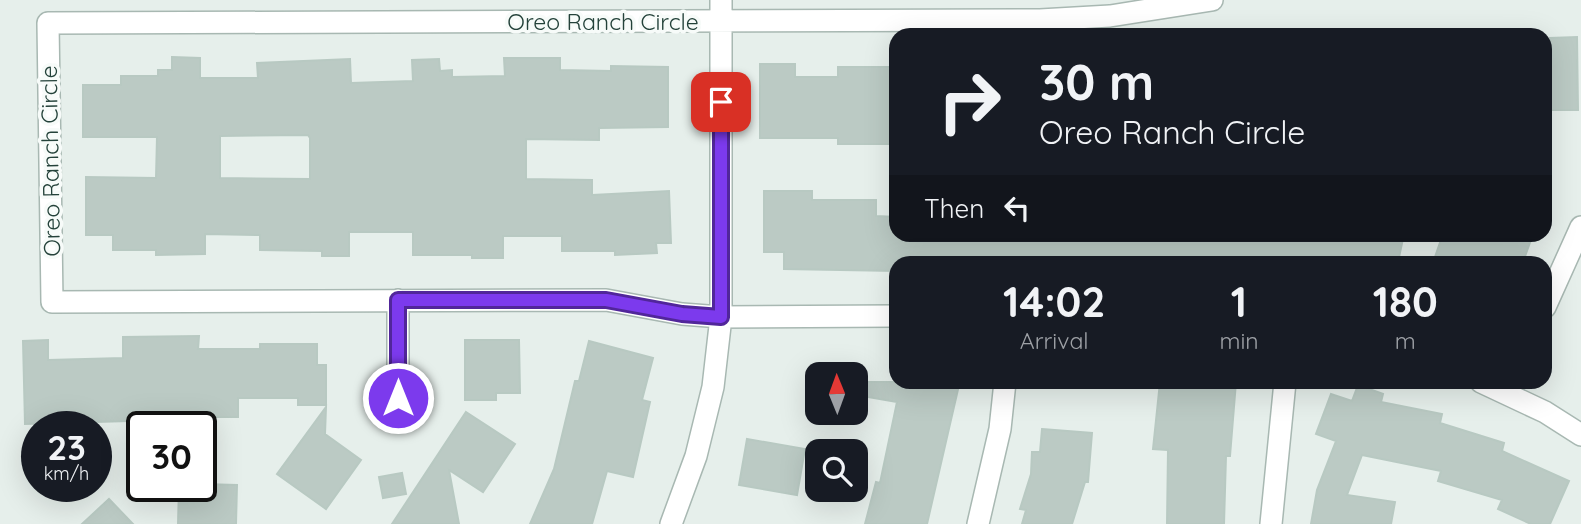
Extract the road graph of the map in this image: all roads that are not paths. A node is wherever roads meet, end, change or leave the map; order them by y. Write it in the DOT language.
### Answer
graph roads {
  1 [pos="1212,0"];
  2 [pos="721,10"];
  3 [pos="1040,10"];
  4 [pos="1581,227"];
  5 [pos="1552,291"];
  6 [pos="398,300"];
  7 [pos="889,316"];
  8 [pos="721,317"];
  9 [pos="1004,389"];
  10 [pos="1283,389"];
  11 [pos="1512,389"];
  12 [pos="398,398"];
  13 [pos="1581,435"];
  14 [pos="671,524"];
  15 [pos="978,524"];
  16 [pos="1271,524"];
  1 -- 3 [label="street"];
  2 -- 3 [label="street"];
  2 -- 6 [label="street, Oreo Ranch Circle"];
  2 -- 8 [label="street"];
  4 -- 5 [label="street"];
  6 -- 8 [label="street, Oreo Ranch Circle"];
  6 -- 12 [label="street"];
  7 -- 8 [label="street, Oreo Ranch Circle"];
  8 -- 14 [label="street"];
  9 -- 15 [label="street"];
  10 -- 16 [label="street"];
  11 -- 13 [label="street"];
}
